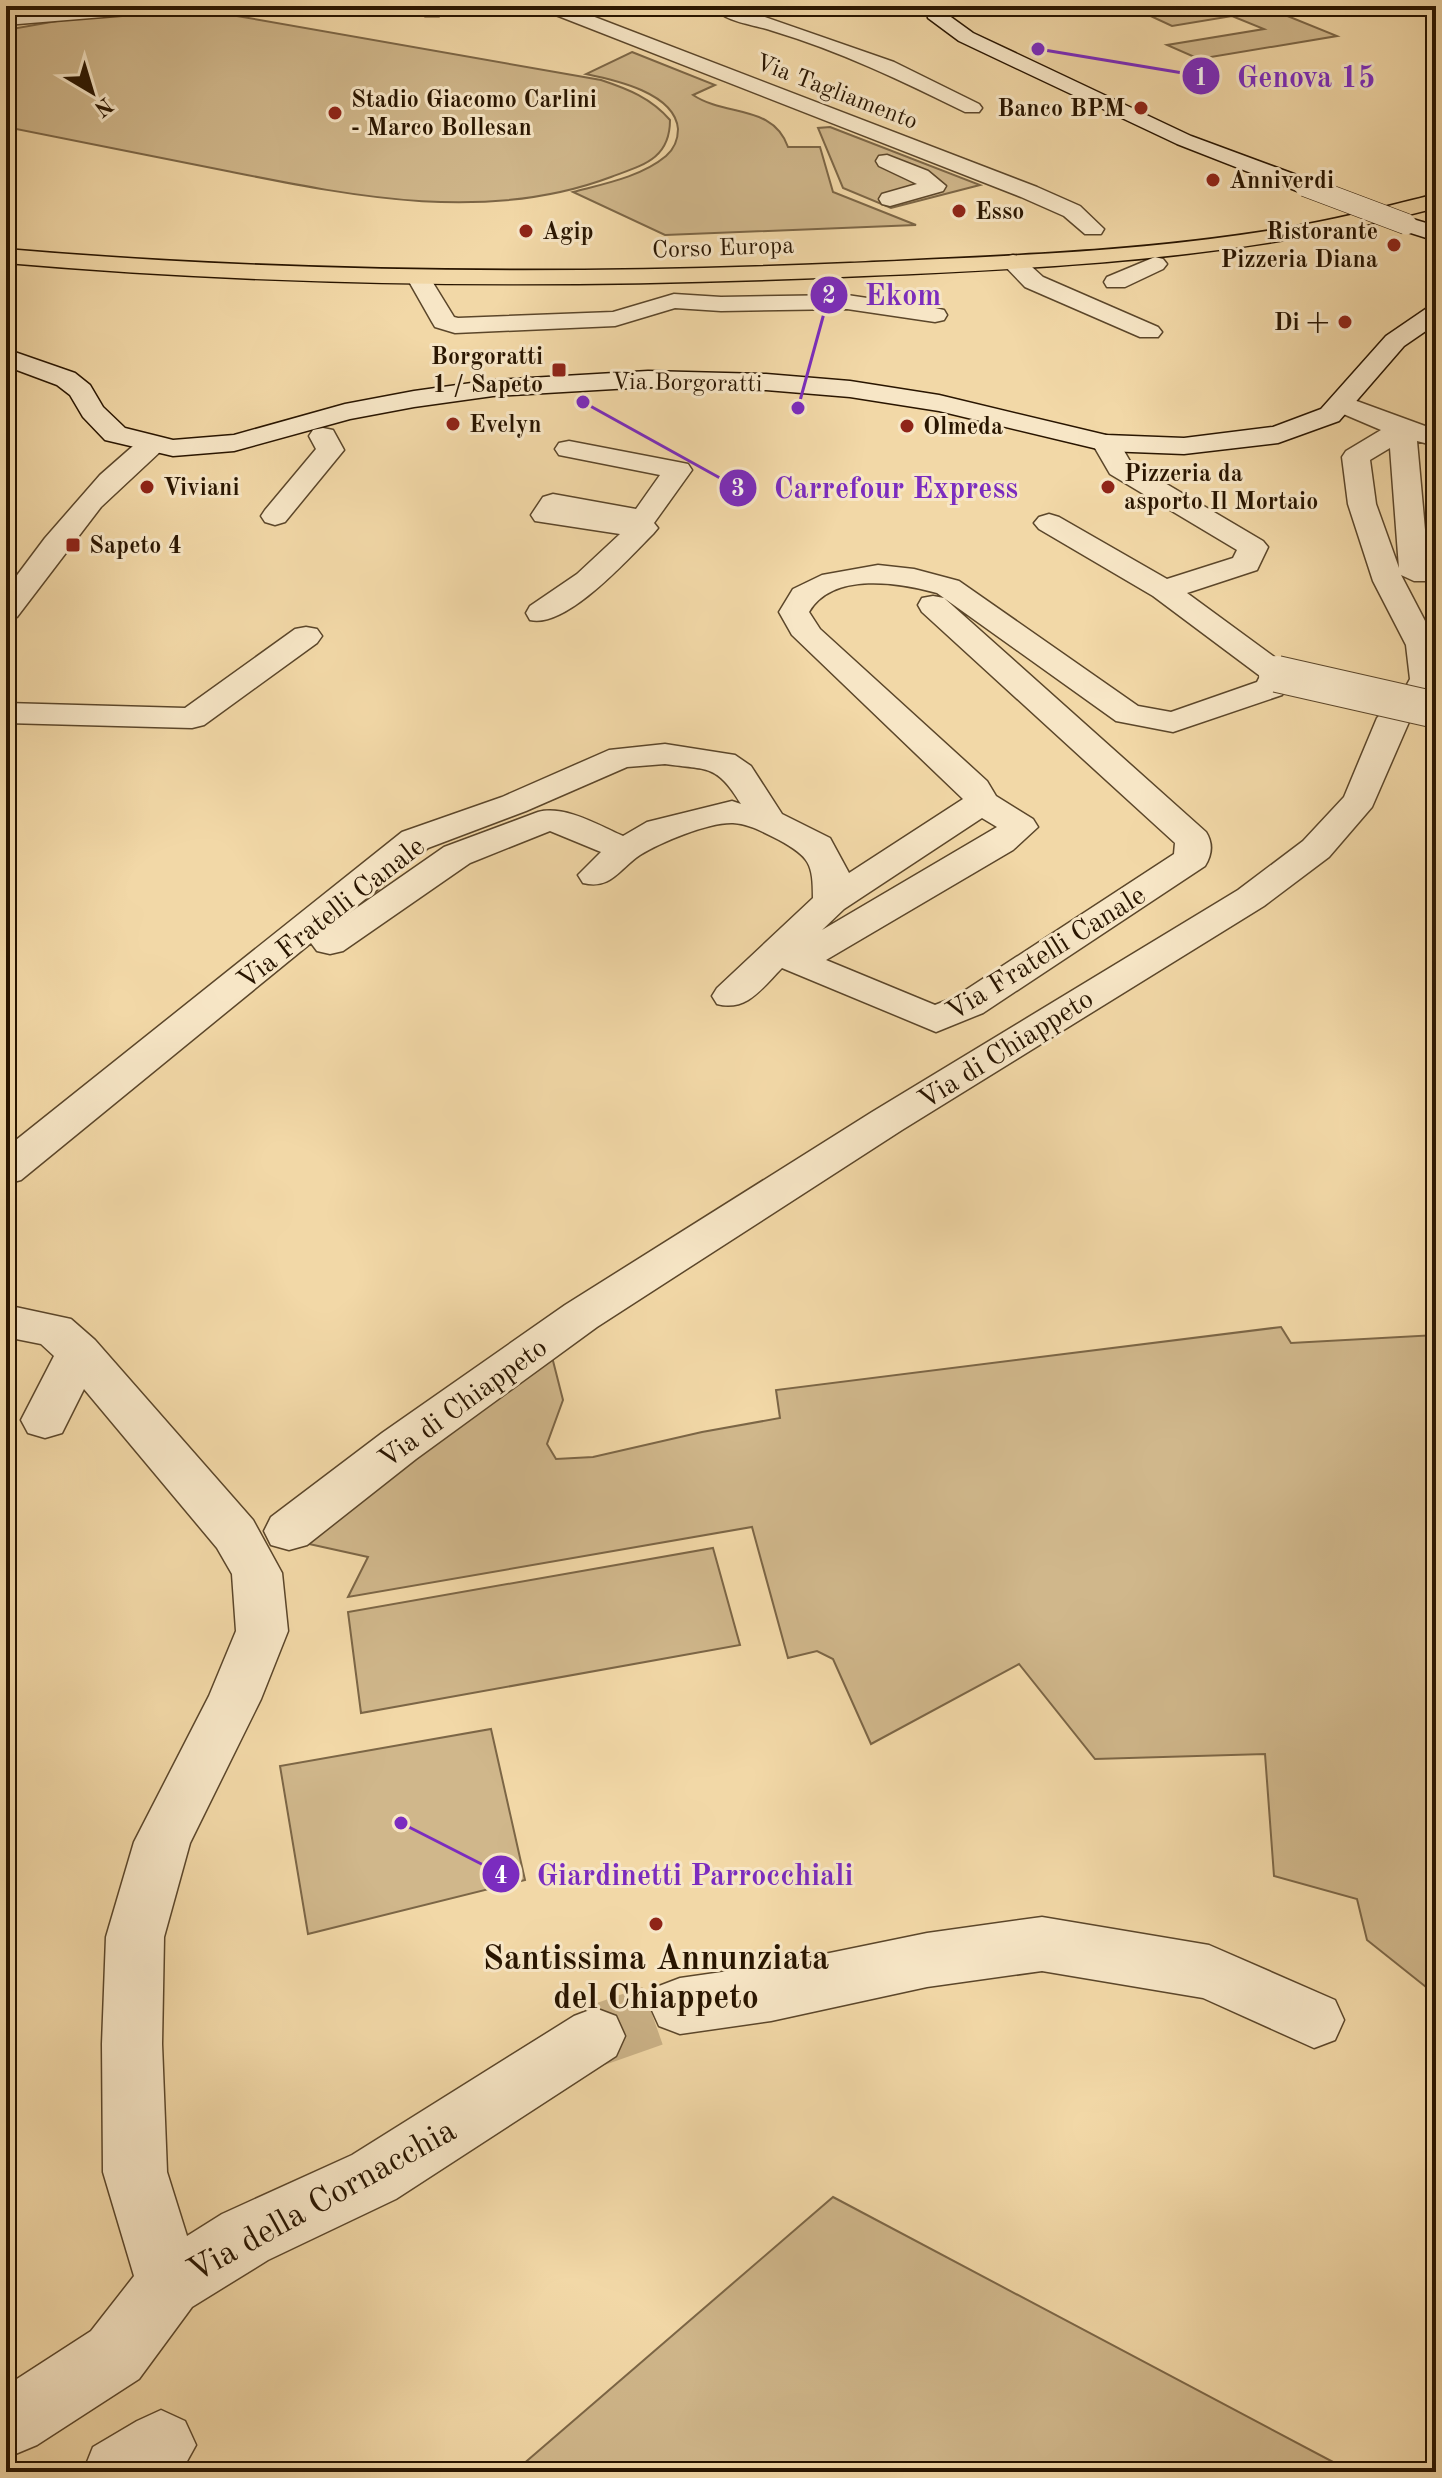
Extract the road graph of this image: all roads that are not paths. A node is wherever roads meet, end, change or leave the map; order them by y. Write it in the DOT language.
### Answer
graph roads {
  1 [pos="62,6"];
  2 [pos="177,6"];
  3 [pos="721,6"];
  4 [pos="935,6"];
  5 [pos="154,7"];
  6 [pos="555,7"];
  7 [pos="13,11"];
  8 [pos="972,108"];
  9 [pos="829,124"];
  10 [pos="971,178"];
  11 [pos="935,186"];
  12 [pos="1378,189"];
  13 [pos="890,199"];
  14 [pos="1436,201"];
  15 [pos="1290,207"];
  16 [pos="1121,226"];
  17 [pos="1093,229"];
  18 [pos="1064,231"];
  19 [pos="1436,234"];
  20 [pos="6,256"];
  21 [pos="1013,262"];
  22 [pos="1155,264"];
  23 [pos="419,278"];
  24 [pos="1116,282"];
  25 [pos="1436,313"];
  26 [pos="935,315"];
  27 [pos="1140,334"];
  28 [pos="6,357"];
  29 [pos="1343,404"];
  30 [pos="1402,429"];
  31 [pos="323,436"];
  32 [pos="1436,438"];
  33 [pos="1106,443"];
  34 [pos="151,445"];
  35 [pos="569,449"];
  36 [pos="275,516"];
  37 [pos="1049,523"];
  38 [pos="1436,572"];
  39 [pos="903,575"];
  40 [pos="1164,590"];
  41 [pos="6,610"];
  42 [pos="541,613"];
  43 [pos="306,636"];
  44 [pos="1277,674"];
  45 [pos="820,681"];
  46 [pos="1416,708"];
  47 [pos="6,713"];
  48 [pos="973,808"];
  49 [pos="769,821"];
  50 [pos="625,849"];
  51 [pos="596,875"];
  52 [pos="831,901"];
  53 [pos="321,949"];
  54 [pos="731,996"];
  55 [pos="6,1170"];
  56 [pos="6,1321"];
  57 [pos="79,1352"];
  58 [pos="45,1420"];
  59 [pos="289,1531"];
  60 [pos="680,2006"];
  61 [pos="1314,2020"];
  62 [pos="595,2036"];
  63 [pos="169,2284"];
  64 [pos="6,2420"];
  1 -- 7 [label="street"];
  2 -- 5 [label="street"];
  3 -- 8 [label="street"];
  4 -- 19 [label="street, bridge"];
  5 -- 7 [label="street"];
  6 -- 17 [label="street, Via Tagliamento"];
  9 -- 11 [label="street"];
  10 -- 11 [label="street"];
  11 -- 13 [label="street"];
  12 -- 15 [label="main road"];
  14 -- 21 [label="main road, Corso Europa"];
  16 -- 17 [label="main road"];
  17 -- 18 [label="main road"];
  20 -- 23 [label="main road, Corso Europa"];
  21 -- 23 [label="main road, Corso Europa"];
  21 -- 27 [label="street"];
  22 -- 24 [label="street"];
  23 -- 26 [label="street, Corso Europa"];
  25 -- 29 [label="street, Via Borgoratti"];
  28 -- 34 [label="street, Via Borgoratti"];
  29 -- 30 [label="street"];
  29 -- 33 [label="street, Via Borgoratti"];
  30 -- 32 [label="street"];
  30 -- 38 [label="street"];
  30 -- 46 [label="street, Via di Chiappeto"];
  31 -- 36 [label="street"];
  33 -- 34 [label="street, Via Borgoratti"];
  33 -- 40 [label="street"];
  34 -- 41 [label="street"];
  35 -- 42 [label="street"];
  37 -- 40 [label="street"];
  39 -- 44 [label="street, Via Fratelli Canale"];
  39 -- 48 [label="street, Via Fratelli Canale"];
  39 -- 48 [label="street, Via Fratelli Canale"];
  40 -- 44 [label="street"];
  43 -- 47 [label="street"];
  44 -- 46 [label="street, bridge"];
  45 -- 48 [label="street, Via Fratelli Canale"];
  46 -- 59 [label="street, Via di Chiappeto"];
  48 -- 52 [label="street"];
  49 -- 50 [label="street"];
  49 -- 52 [label="street"];
  49 -- 55 [label="street, Via Fratelli Canale"];
  50 -- 51 [label="street"];
  50 -- 53 [label="street, Via Fratelli Canale"];
  52 -- 54 [label="street"];
  56 -- 57 [label="street"];
  57 -- 58 [label="street"];
  57 -- 63 [label="street"];
  60 -- 61 [label="street"];
  62 -- 63 [label="street, Via della Cornacchia"];
  63 -- 64 [label="street"];
}
